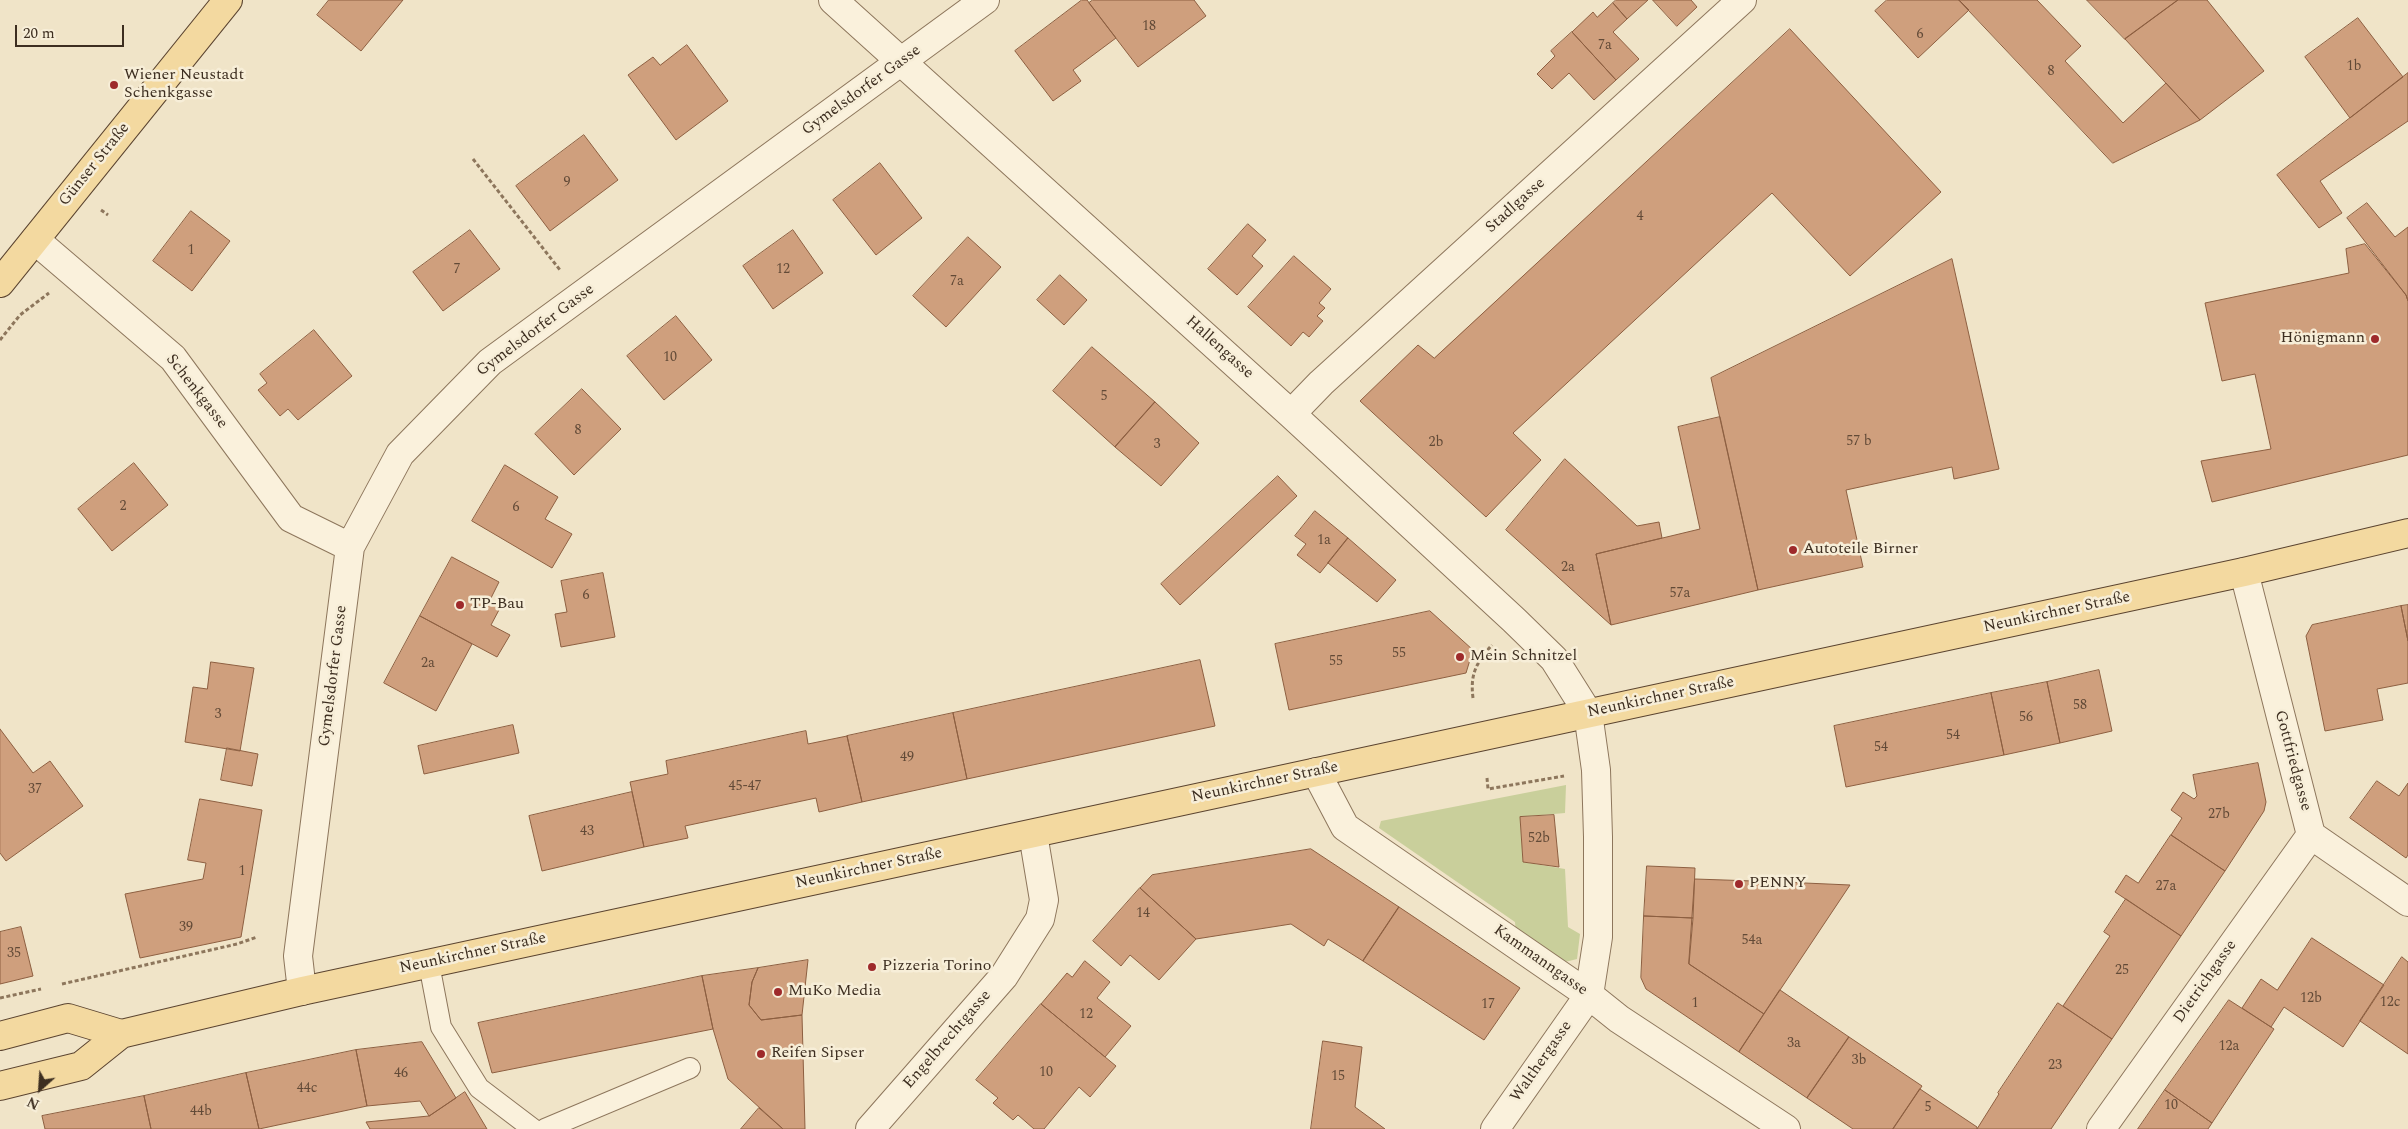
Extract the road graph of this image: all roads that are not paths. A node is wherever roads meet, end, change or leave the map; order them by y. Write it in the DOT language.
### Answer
graph roads {
  1 [pos="228,0"];
  2 [pos="832,0"];
  3 [pos="985,0"];
  4 [pos="1742,0"];
  5 [pos="903,62"];
  6 [pos="34,240"];
  7 [pos="0,283"];
  8 [pos="1291,414"];
  9 [pos="2408,533"];
  10 [pos="350,547"];
  11 [pos="2244,572"];
  12 [pos="1588,713"];
  13 [pos="1316,772"];
  14 [pos="1033,834"];
  15 [pos="2311,834"];
  16 [pos="2408,902"];
  17 [pos="429,964"];
  18 [pos="302,991"];
  19 [pos="1589,995"];
  20 [pos="121,1034"];
  21 [pos="0,1036"];
  22 [pos="690,1068"];
  23 [pos="0,1086"];
  24 [pos="533,1129"];
  25 [pos="545,1129"];
  26 [pos="870,1129"];
  27 [pos="1495,1129"];
  28 [pos="1786,1129"];
  29 [pos="2101,1129"];
  1 -- 6 [label="main road, Günser Straße"];
  2 -- 5 [label="street, Hallengasse"];
  3 -- 5 [label="street, Gymelsdorfer Gasse"];
  4 -- 8 [label="street, Stadlgasse"];
  5 -- 8 [label="street, Hallengasse"];
  5 -- 10 [label="street, Gymelsdorfer Gasse"];
  6 -- 7 [label="main road, Günser Straße"];
  6 -- 10 [label="street, Schenkgasse"];
  8 -- 12 [label="street, Hallengasse"];
  9 -- 11 [label="main road, Neunkirchner Straße"];
  10 -- 18 [label="street, Gymelsdorfer Gasse"];
  11 -- 12 [label="main road, Neunkirchner Straße"];
  11 -- 15 [label="street, Gottfriedgasse"];
  12 -- 13 [label="main road, Neunkirchner Straße"];
  12 -- 19 [label="street"];
  13 -- 14 [label="main road, Neunkirchner Straße"];
  13 -- 19 [label="street, Kammanngasse"];
  14 -- 17 [label="main road, Neunkirchner Straße"];
  14 -- 26 [label="street, Engelbrechtgasse"];
  15 -- 16 [label="street, Gottfriedgasse"];
  15 -- 29 [label="street, Dietrichgasse"];
  17 -- 18 [label="main road, Neunkirchner Straße"];
  17 -- 24 [label="lane"];
  18 -- 20 [label="main road, Neunkirchner Straße"];
  19 -- 27 [label="street, Walthergasse"];
  19 -- 28 [label="street, Kammanngasse"];
  20 -- 21 [label="main road"];
  20 -- 23 [label="main road, Neunkirchner Straße"];
  22 -- 25 [label="lane"];
}
